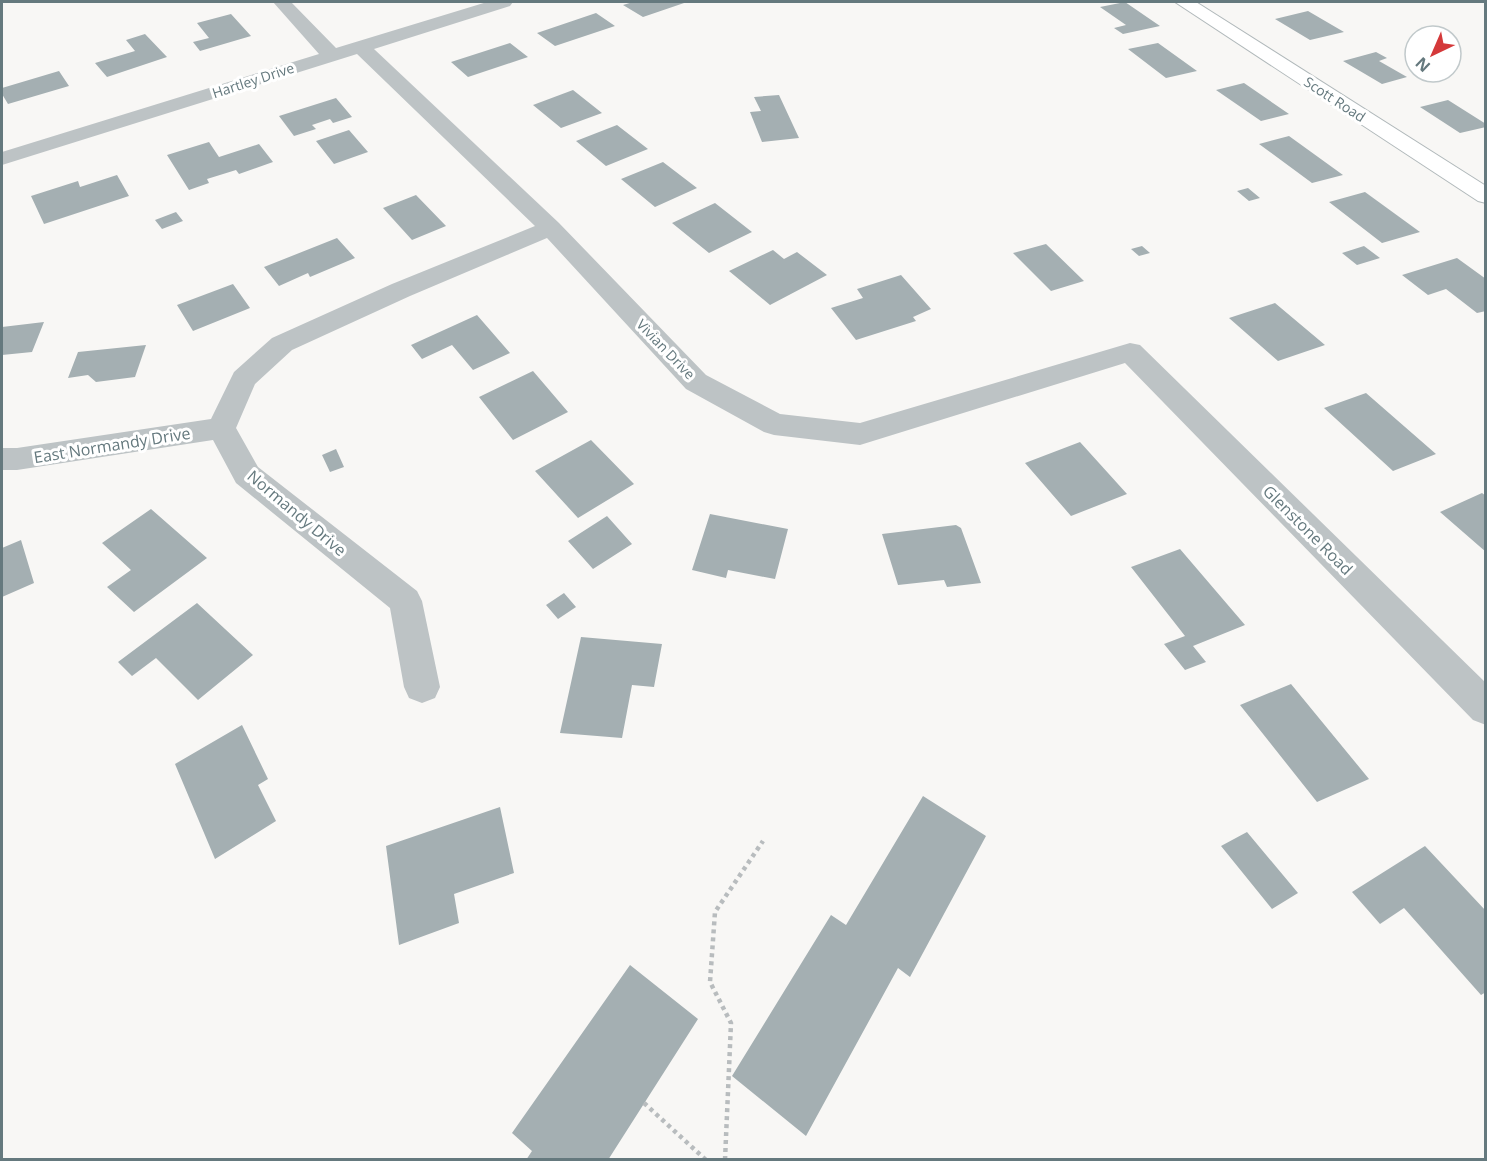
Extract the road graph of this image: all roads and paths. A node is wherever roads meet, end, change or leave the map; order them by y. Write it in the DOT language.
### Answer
graph roads {
  1 [pos="282,2"];
  2 [pos="504,2"];
  3 [pos="1184,2"];
  4 [pos="361,47"];
  5 [pos="331,55"];
  6 [pos="2,159"];
  7 [pos="1485,196"];
  8 [pos="551,228"];
  9 [pos="1130,352"];
  10 [pos="222,428"];
  11 [pos="2,459"];
  12 [pos="422,687"];
  13 [pos="1485,708"];
  14 [pos="763,841"];
  15 [pos="644,1104"];
  16 [pos="706,1160"];
  17 [pos="725,1160"];
  1 -- 5 [label="street"];
  2 -- 4 [label="street, Hartley Drive"];
  3 -- 7 [label="main road, Scott Road"];
  4 -- 5 [label="street, Hartley Drive"];
  4 -- 8 [label="street, Vivian Drive"];
  5 -- 6 [label="street, Hartley Drive"];
  8 -- 9 [label="street, Vivian Drive"];
  8 -- 10 [label="street"];
  9 -- 13 [label="street, Glenstone Road"];
  10 -- 11 [label="street, East Normandy Drive"];
  10 -- 12 [label="street, Normandy Drive"];
  14 -- 17 [label="path"];
  15 -- 16 [label="path"];
}
